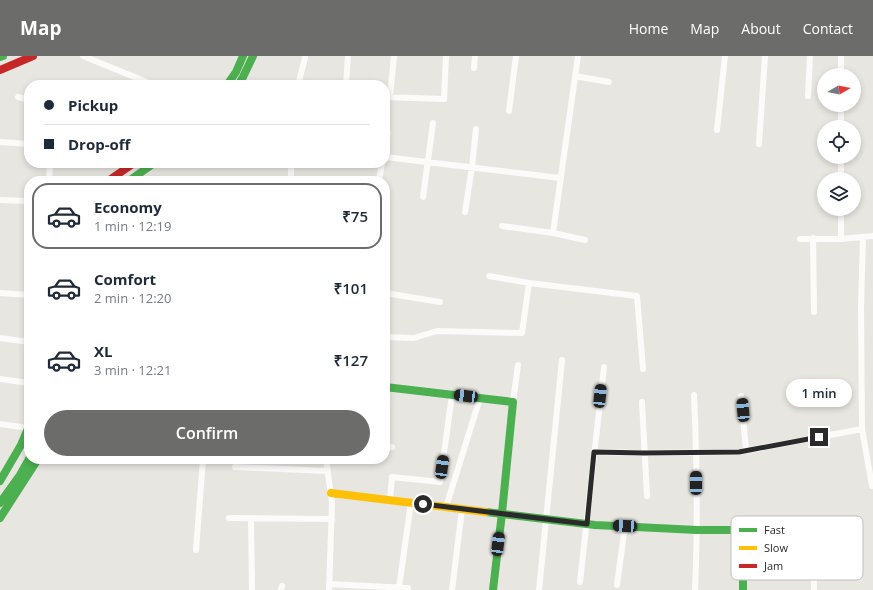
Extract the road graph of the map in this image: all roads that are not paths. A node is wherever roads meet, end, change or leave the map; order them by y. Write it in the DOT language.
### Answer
graph roads {
  1 [pos="3,56"];
  2 [pos="33,56"];
  3 [pos="83,56"];
  4 [pos="243,56"];
  5 [pos="253,56"];
  6 [pos="348,56"];
  7 [pos="394,56"];
  8 [pos="446,56"];
  9 [pos="475,56"];
  10 [pos="516,56"];
  11 [pos="578,56"];
  12 [pos="725,56"];
  13 [pos="765,56"];
  14 [pos="810,56"];
  15 [pos="841,56"];
  16 [pos="0,57"];
  17 [pos="305,58"];
  18 [pos="474,68"];
  19 [pos="841,68"];
  20 [pos="0,70"];
  21 [pos="575,76"];
  22 [pos="142,80"];
  23 [pos="231,80"];
  24 [pos="242,80"];
  25 [pos="299,80"];
  26 [pos="346,80"];
  27 [pos="390,80"];
  28 [pos="609,82"];
  29 [pos="808,96"];
  30 [pos="18,97"];
  31 [pos="390,97"];
  32 [pos="24,99"];
  33 [pos="509,111"];
  34 [pos="433,123"];
  35 [pos="476,129"];
  36 [pos="718,130"];
  37 [pos="0,142"];
  38 [pos="24,144"];
  39 [pos="759,144"];
  40 [pos="390,158"];
  41 [pos="428,162"];
  42 [pos="472,167"];
  43 [pos="127,168"];
  44 [pos="147,168"];
  45 [pos="115,176"];
  46 [pos="136,176"];
  47 [pos="560,178"];
  48 [pos="423,197"];
  49 [pos="0,200"];
  50 [pos="24,201"];
  51 [pos="465,212"];
  52 [pos="841,216"];
  53 [pos="502,226"];
  54 [pos="553,233"];
  55 [pos="873,236"];
  56 [pos="863,237"];
  57 [pos="813,238"];
  58 [pos="841,238"];
  59 [pos="800,239"];
  60 [pos="585,240"];
  61 [pos="490,276"];
  62 [pos="529,283"];
  63 [pos="0,293"];
  64 [pos="390,294"];
  65 [pos="24,295"];
  66 [pos="440,302"];
  67 [pos="814,312"];
  68 [pos="390,337"];
  69 [pos="0,338"];
  70 [pos="24,341"];
  71 [pos="562,360"];
  72 [pos="518,365"];
  73 [pos="604,367"];
  74 [pos="643,369"];
  75 [pos="0,379"];
  76 [pos="24,383"];
  77 [pos="390,388"];
  78 [pos="452,395"];
  79 [pos="694,395"];
  80 [pos="742,396"];
  81 [pos="480,398"];
  82 [pos="513,402"];
  83 [pos="642,402"];
  84 [pos="0,424"];
  85 [pos="24,426"];
  86 [pos="862,429"];
  87 [pos="24,438"];
  88 [pos="746,450"];
  89 [pos="24,451"];
  90 [pos="594,452"];
  91 [pos="696,452"];
  92 [pos="644,453"];
  93 [pos="870,463"];
  94 [pos="26,464"];
  95 [pos="35,464"];
  96 [pos="203,464"];
  97 [pos="327,464"];
  98 [pos="235,467"];
  99 [pos="328,471"];
  100 [pos="1,477"];
  101 [pos="872,486"];
  102 [pos="0,489"];
  103 [pos="331,493"];
  104 [pos="647,496"];
  105 [pos="390,500"];
  106 [pos="411,502"];
  107 [pos="0,503"];
  108 [pos="446,507"];
  109 [pos="462,509"];
  110 [pos="502,513"];
  111 [pos="0,518"];
  112 [pos="229,518"];
  113 [pos="251,518"];
  114 [pos="332,519"];
  115 [pos="546,519"];
  116 [pos="587,524"];
  117 [pos="625,526"];
  118 [pos="697,530"];
  119 [pos="731,530"];
  120 [pos="196,550"];
  121 [pos="814,580"];
  122 [pos="580,582"];
  123 [pos="617,584"];
  124 [pos="329,587"];
  125 [pos="399,588"];
  126 [pos="408,588"];
  127 [pos="390,589"];
  128 [pos="252,590"];
  129 [pos="452,590"];
  130 [pos="493,590"];
  131 [pos="539,590"];
  132 [pos="695,590"];
  133 [pos="814,590"];
  1 -- 16 [label="main road"];
  2 -- 20 [label="main road"];
  3 -- 22 [label="street"];
  4 -- 23 [label="main road"];
  5 -- 24 [label="main road"];
  6 -- 26 [label="street"];
  7 -- 27 [label="street"];
  8 -- 31 [label="street"];
  9 -- 18 [label="street"];
  10 -- 33 [label="street"];
  11 -- 21 [label="street"];
  12 -- 36 [label="street"];
  13 -- 39 [label="street"];
  14 -- 29 [label="street"];
  15 -- 19 [label="street"];
  17 -- 25 [label="street"];
  21 -- 28 [label="street"];
  21 -- 47 [label="street"];
  30 -- 32 [label="street"];
  34 -- 41 [label="street"];
  35 -- 42 [label="street"];
  37 -- 38 [label="street"];
  40 -- 41 [label="street"];
  41 -- 42 [label="street"];
  41 -- 48 [label="street"];
  42 -- 47 [label="street"];
  42 -- 51 [label="street"];
  43 -- 45 [label="main road"];
  44 -- 46 [label="main road"];
  47 -- 54 [label="street"];
  49 -- 50 [label="street"];
  52 -- 58 [label="street"];
  53 -- 54 [label="street"];
  54 -- 60 [label="street"];
  55 -- 56 [label="street"];
  56 -- 58 [label="street"];
  56 -- 86 [label="street"];
  57 -- 58 [label="street"];
  57 -- 59 [label="street"];
  57 -- 67 [label="street"];
  61 -- 62 [label="street"];
  62 -- 68 [label="street"];
  62 -- 74 [label="street"];
  63 -- 65 [label="street"];
  64 -- 66 [label="street"];
  69 -- 70 [label="street"];
  71 -- 115 [label="street"];
  72 -- 82 [label="street"];
  73 -- 90 [label="street"];
  75 -- 76 [label="street"];
  77 -- 78 [label="main road"];
  78 -- 81 [label="main road"];
  78 -- 105 [label="street"];
  79 -- 91 [label="street"];
  80 -- 88 [label="street"];
  81 -- 82 [label="main road"];
  81 -- 108 [label="street"];
  82 -- 110 [label="main road"];
  83 -- 92 [label="street"];
  84 -- 85 [label="street"];
  86 -- 88 [label="street"];
  86 -- 93 [label="street"];
  87 -- 100 [label="main road"];
  88 -- 91 [label="street"];
  89 -- 102 [label="main road"];
  90 -- 92 [label="street"];
  90 -- 116 [label="street"];
  91 -- 92 [label="street"];
  91 -- 118 [label="street"];
  92 -- 104 [label="street"];
  93 -- 101 [label="street"];
  94 -- 107 [label="main road"];
  95 -- 111 [label="main road"];
  96 -- 120 [label="street"];
  97 -- 99 [label="street"];
  98 -- 99 [label="street"];
  99 -- 103 [label="street"];
  103 -- 105 [label="main road"];
  103 -- 114 [label="street"];
  105 -- 106 [label="main road"];
  106 -- 108 [label="main road"];
  106 -- 125 [label="street"];
  108 -- 109 [label="main road"];
  109 -- 110 [label="main road"];
  109 -- 129 [label="street"];
  110 -- 115 [label="main road"];
  110 -- 130 [label="main road"];
  112 -- 113 [label="street"];
  113 -- 114 [label="street"];
  113 -- 128 [label="street"];
  114 -- 124 [label="street"];
  115 -- 116 [label="main road"];
  115 -- 131 [label="street"];
  116 -- 117 [label="main road"];
  116 -- 122 [label="street"];
  117 -- 118 [label="main road"];
  117 -- 123 [label="street"];
  118 -- 119 [label="main road"];
  118 -- 132 [label="street"];
  121 -- 133 [label="street"];
  124 -- 127 [label="street"];
  125 -- 126 [label="street"];
  125 -- 127 [label="street"];
}
